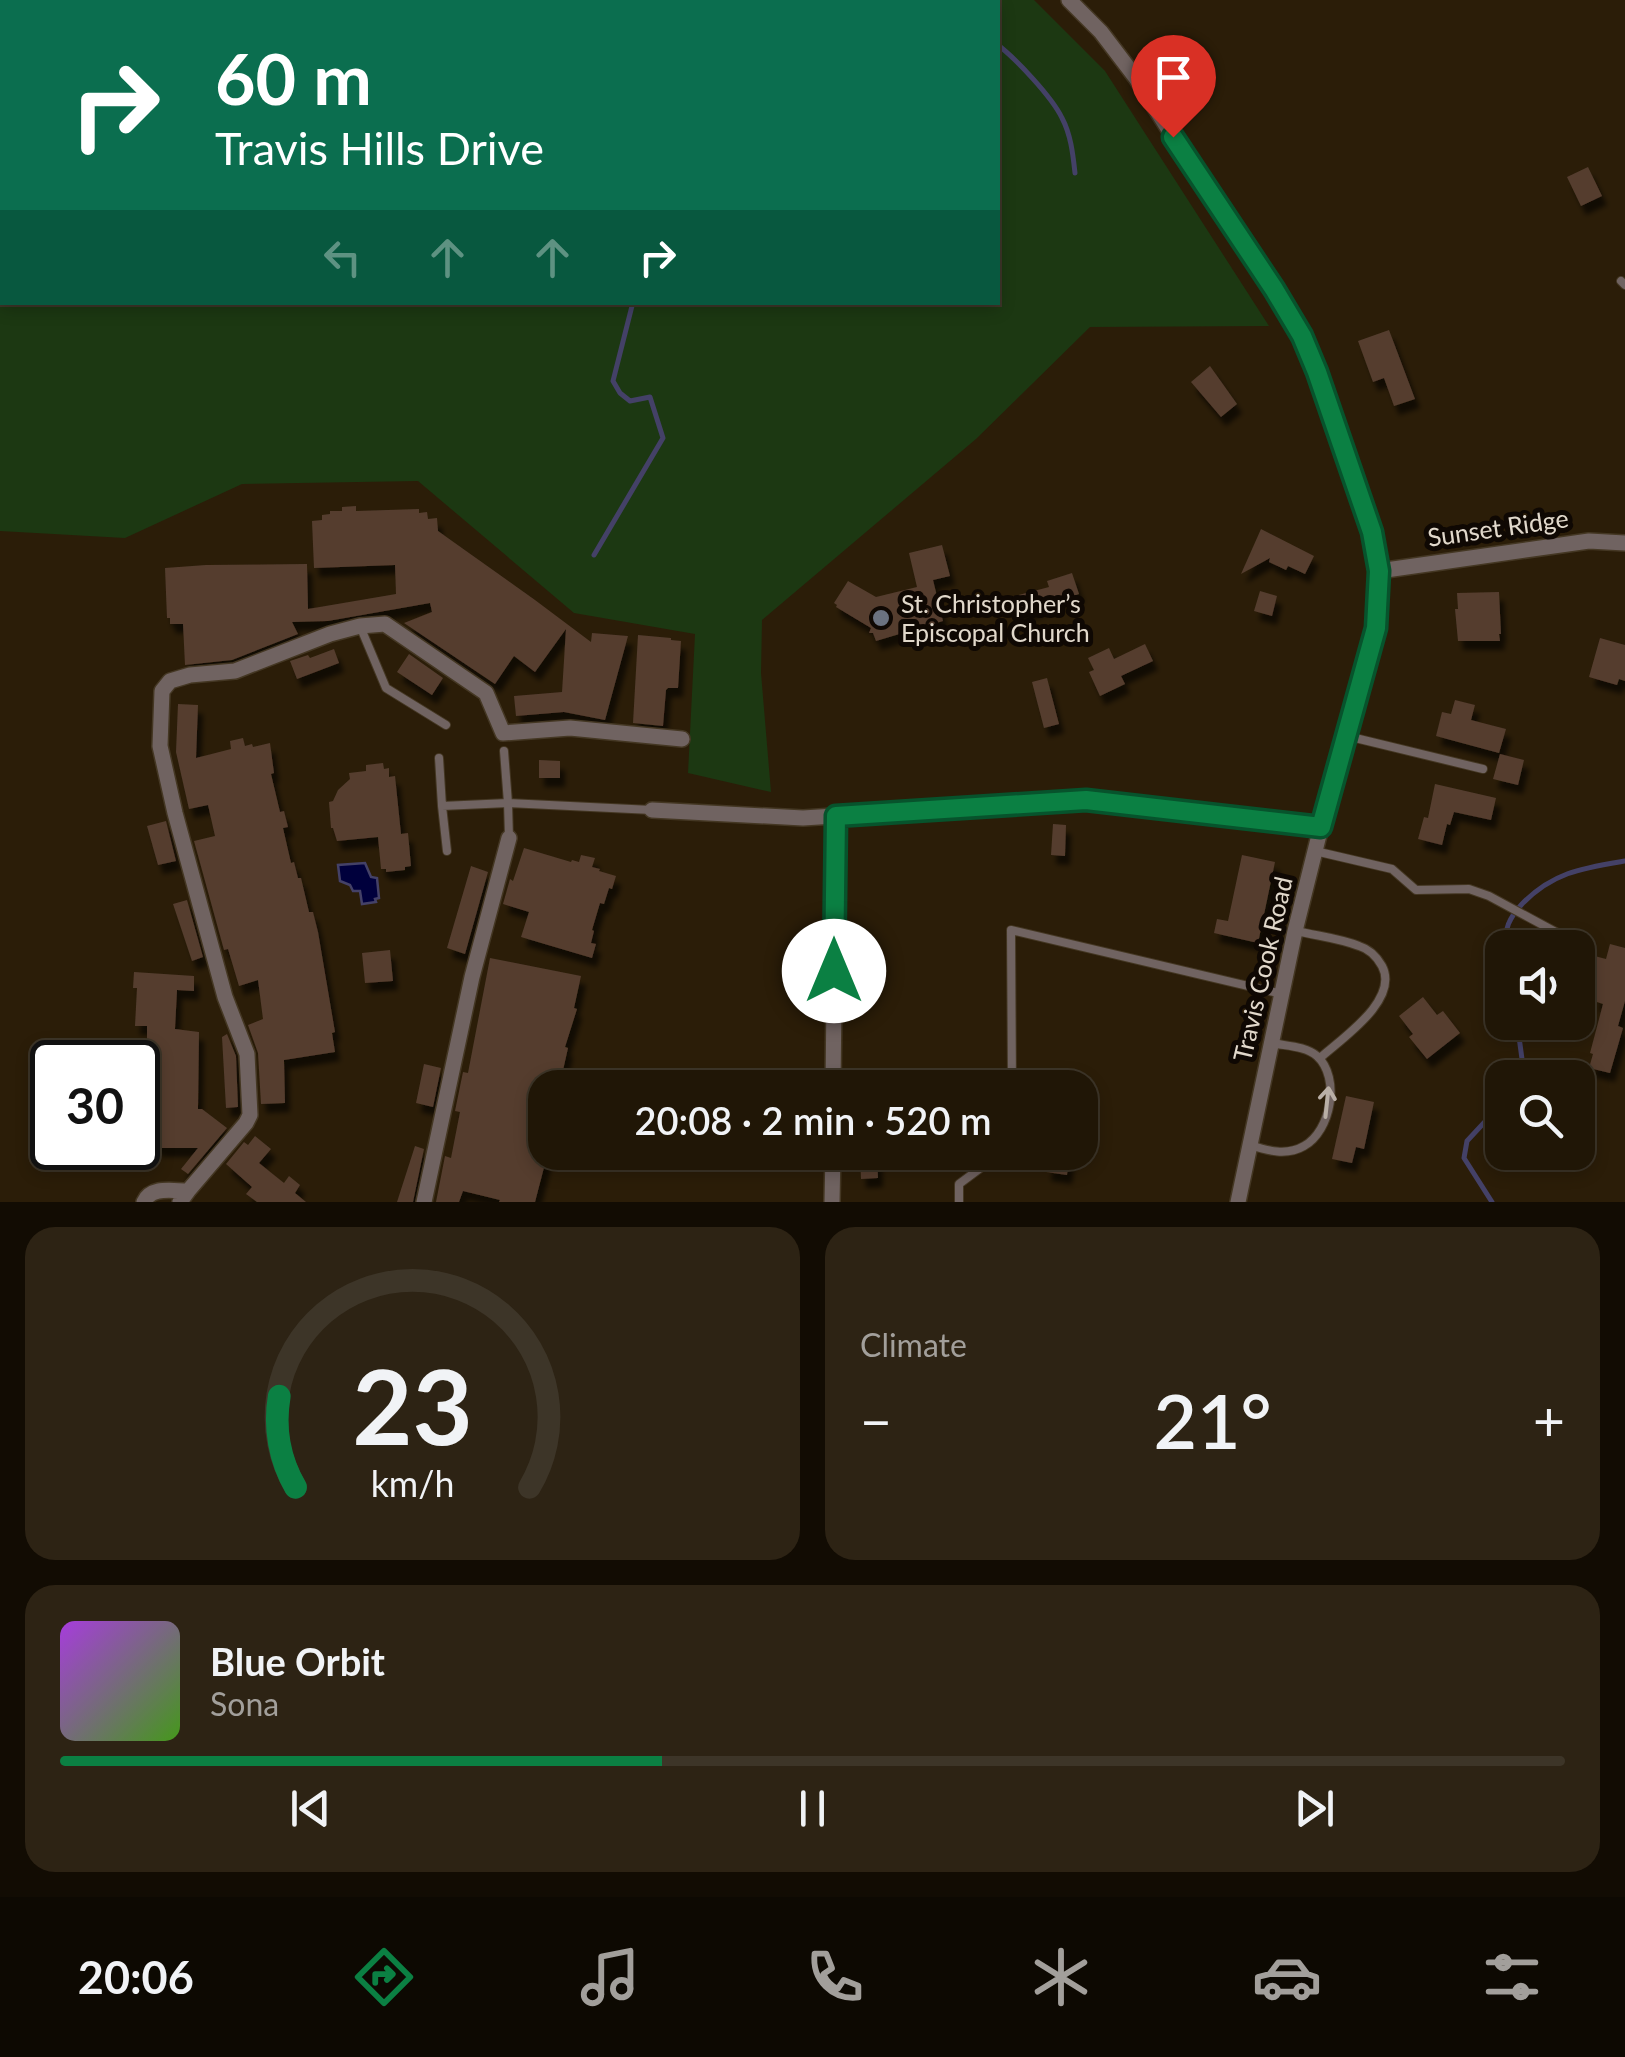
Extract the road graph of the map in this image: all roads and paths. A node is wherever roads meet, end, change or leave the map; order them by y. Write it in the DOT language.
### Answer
graph roads {
  1 [pos="1069,0"];
  2 [pos="1625,543"];
  3 [pos="1379,571"];
  4 [pos="360,626"];
  5 [pos="446,725"];
  6 [pos="503,733"];
  7 [pos="1347,736"];
  8 [pos="682,739"];
  9 [pos="504,751"];
  10 [pos="439,758"];
  11 [pos="1483,769"];
  12 [pos="508,803"];
  13 [pos="442,806"];
  14 [pos="652,810"];
  15 [pos="836,816"];
  16 [pos="1321,827"];
  17 [pos="509,838"];
  18 [pos="446,851"];
  19 [pos="1315,851"];
  20 [pos="1552,930"];
  21 [pos="1295,931"];
  22 [pos="1282,994"];
  23 [pos="1272,1043"];
  24 [pos="1320,1058"];
  25 [pos="834,1070"];
  26 [pos="1012,1070"];
  27 [pos="1250,1145"];
  28 [pos="833,1170"];
  29 [pos="978,1170"];
  30 [pos="184,1197"];
  31 [pos="144,1202"];
  32 [pos="424,1202"];
  33 [pos="832,1202"];
  34 [pos="960,1202"];
  35 [pos="1238,1202"];
  1 -- 3 [label="street, Travis Cook Road"];
  2 -- 3 [label="street, Sunset Ridge"];
  3 -- 7 [label="street, Travis Cook Road"];
  4 -- 5 [label="lane"];
  4 -- 6 [label="street"];
  4 -- 30 [label="street"];
  6 -- 8 [label="street"];
  6 -- 9 [label="street"];
  7 -- 11 [label="lane"];
  7 -- 16 [label="street, Travis Cook Road"];
  9 -- 12 [label="lane"];
  10 -- 13 [label="lane"];
  12 -- 13 [label="lane"];
  12 -- 14 [label="lane"];
  12 -- 17 [label="lane"];
  13 -- 18 [label="lane"];
  14 -- 15 [label="street"];
  15 -- 16 [label="street"];
  15 -- 25 [label="street"];
  16 -- 19 [label="street, Travis Cook Road"];
  17 -- 32 [label="street"];
  19 -- 20 [label="lane"];
  19 -- 21 [label="street, Travis Cook Road"];
  21 -- 22 [label="street, Travis Cook Road"];
  21 -- 24 [label="lane"];
  22 -- 23 [label="street, Travis Cook Road"];
  22 -- 26 [label="lane"];
  23 -- 24 [label="lane"];
  23 -- 27 [label="street, Travis Cook Road"];
  27 -- 24 [label="lane, one-way"];
  27 -- 35 [label="street, Travis Cook Road"];
  28 -- 33 [label="street"];
  29 -- 34 [label="lane"];
  30 -- 31 [label="street"];
}
